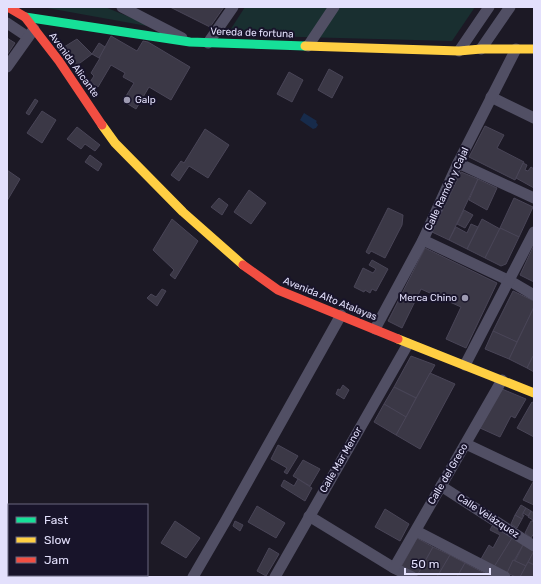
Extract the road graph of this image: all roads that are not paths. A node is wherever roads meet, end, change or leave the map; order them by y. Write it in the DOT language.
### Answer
graph roads {
  1 [pos="8,7"];
  2 [pos="122,7"];
  3 [pos="233,7"];
  4 [pos="334,7"];
  5 [pos="489,7"];
  6 [pos="510,7"];
  7 [pos="135,10"];
  8 [pos="25,17"];
  9 [pos="7,23"];
  10 [pos="31,33"];
  11 [pos="190,42"];
  12 [pos="208,43"];
  13 [pos="308,46"];
  14 [pos="481,49"];
  15 [pos="516,49"];
  16 [pos="534,49"];
  17 [pos="458,51"];
  18 [pos="7,67"];
  19 [pos="491,97"];
  20 [pos="534,118"];
  21 [pos="115,143"];
  22 [pos="458,163"];
  23 [pos="534,198"];
  24 [pos="534,232"];
  25 [pos="423,240"];
  26 [pos="510,281"];
  27 [pos="534,295"];
  28 [pos="340,315"];
  29 [pos="375,329"];
  30 [pos="408,344"];
  31 [pos="465,365"];
  32 [pos="502,380"];
  33 [pos="534,393"];
  34 [pos="466,444"];
  35 [pos="534,476"];
  36 [pos="441,486"];
  37 [pos="309,516"];
  38 [pos="416,531"];
  39 [pos="534,546"];
  40 [pos="394,568"];
  41 [pos="193,577"];
  42 [pos="275,577"];
  43 [pos="412,577"];
  44 [pos="505,577"];
  1 -- 8 [label="main road, Avenida Alicante"];
  2 -- 7 [label="street"];
  3 -- 12 [label="street"];
  4 -- 13 [label="street"];
  5 -- 17 [label="street"];
  6 -- 14 [label="street"];
  7 -- 11 [label="street"];
  8 -- 10 [label="main road, Avenida Alicante"];
  8 -- 11 [label="main road, Vereda de fortuna"];
  9 -- 10 [label="street"];
  10 -- 18 [label="street"];
  10 -- 21 [label="main road, Avenida Alicante"];
  11 -- 12 [label="main road, Vereda de fortuna"];
  12 -- 13 [label="main road, Vereda de fortuna"];
  13 -- 17 [label="main road, Vereda de fortuna"];
  14 -- 15 [label="main road"];
  14 -- 17 [label="main road, Vereda de fortuna"];
  15 -- 16 [label="main road"];
  15 -- 19 [label="street, Calle Ramón y Cajal"];
  19 -- 20 [label="street"];
  19 -- 22 [label="street, Calle Ramón y Cajal"];
  21 -- 28 [label="main road, Avenida Alto Atalayas"];
  22 -- 23 [label="street"];
  22 -- 25 [label="street, Calle Ramón y Cajal"];
  24 -- 26 [label="street"];
  25 -- 26 [label="street"];
  25 -- 29 [label="street, Calle Ramón y Cajal"];
  26 -- 27 [label="street"];
  26 -- 31 [label="street"];
  28 -- 29 [label="main road, Avenida Alto Atalayas"];
  28 -- 41 [label="street"];
  29 -- 30 [label="main road, Avenida Alto Atalayas"];
  30 -- 31 [label="main road, Avenida Alto Atalayas"];
  30 -- 37 [label="street, Calle Mar Menor"];
  31 -- 32 [label="main road, Avenida Alto Atalayas"];
  32 -- 33 [label="main road, Avenida Alto Atalayas"];
  32 -- 34 [label="street, Calle del Greco"];
  34 -- 35 [label="street"];
  34 -- 36 [label="street, Calle del Greco"];
  36 -- 38 [label="street, Calle del Greco"];
  36 -- 39 [label="street, Calle Velázquez"];
  37 -- 40 [label="street"];
  37 -- 42 [label="street, Calle Mar Menor"];
  38 -- 40 [label="street, Calle del Greco"];
  38 -- 44 [label="street"];
  40 -- 43 [label="street"];
}
